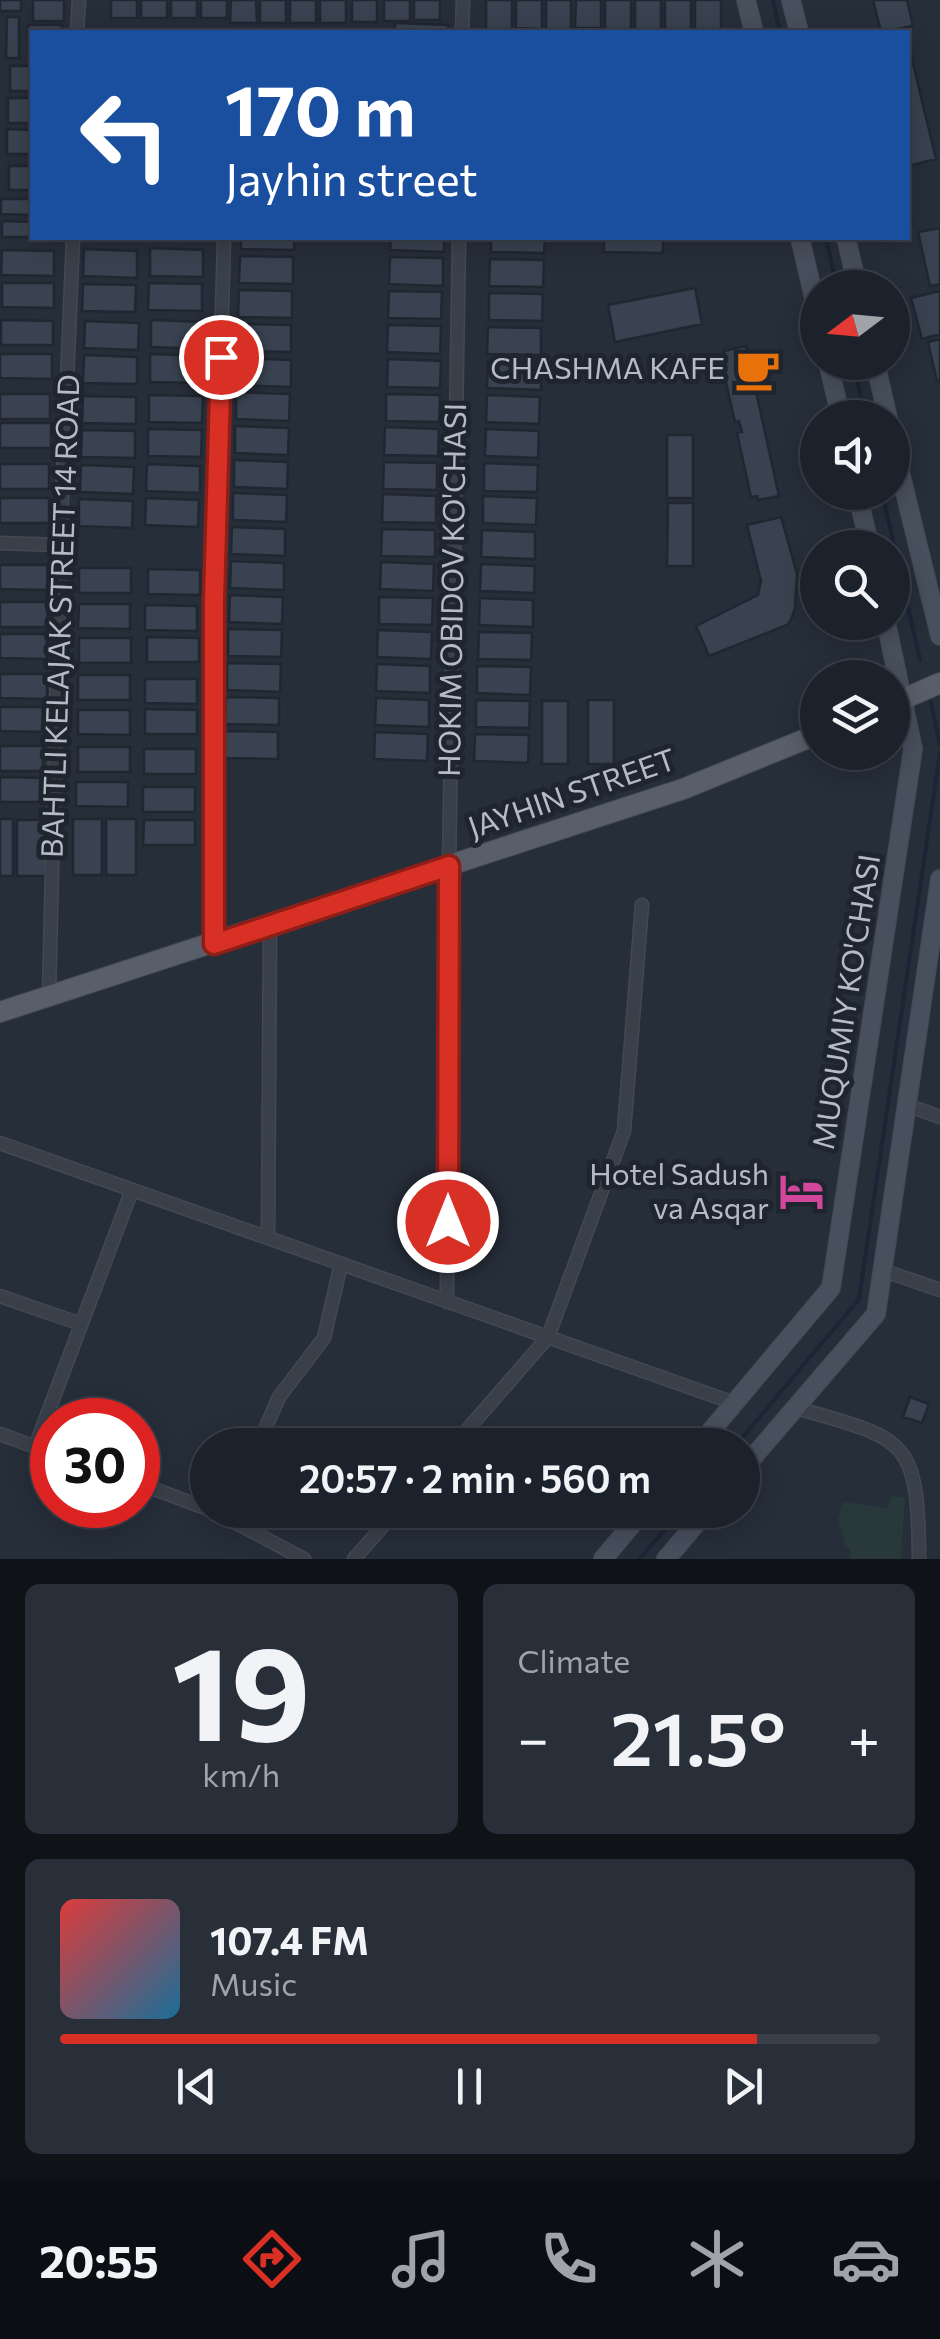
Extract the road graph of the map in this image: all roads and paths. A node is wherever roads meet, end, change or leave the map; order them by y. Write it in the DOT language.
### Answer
graph roads {
  1 [pos="79,0"];
  2 [pos="463,0"];
  3 [pos="746,0"];
  4 [pos="791,0"];
  5 [pos="77,30"];
  6 [pos="462,30"];
  7 [pos="754,30"];
  8 [pos="798,30"];
  9 [pos="73,240"];
  10 [pos="224,240"];
  11 [pos="459,240"];
  12 [pos="800,240"];
  13 [pos="846,240"];
  14 [pos="807,270"];
  15 [pos="854,270"];
  16 [pos="909,510"];
  17 [pos="0,543"];
  18 [pos="60,545"];
  19 [pos="940,636"];
  20 [pos="940,683"];
  21 [pos="910,696"];
  22 [pos="910,739"];
  23 [pos="800,741"];
  24 [pos="910,768"];
  25 [pos="910,770"];
  26 [pos="449,866"];
  27 [pos="940,879"];
  28 [pos="642,905"];
  29 [pos="270,926"];
  30 [pos="936,937"];
  31 [pos="214,944"];
  32 [pos="49,994"];
  33 [pos="0,1012"];
  34 [pos="907,1105"];
  35 [pos="940,1118"];
  36 [pos="0,1143"];
  37 [pos="132,1190"];
  38 [pos="268,1238"];
  39 [pos="342,1264"];
  40 [pos="882,1270"];
  41 [pos="940,1290"];
  42 [pos="0,1296"];
  43 [pos="448,1302"];
  44 [pos="81,1324"];
  45 [pos="548,1337"];
  46 [pos="53,1398"];
  47 [pos="734,1403"];
  48 [pos="796,1408"];
  49 [pos="266,1428"];
  50 [pos="469,1428"];
  51 [pos="713,1428"];
  52 [pos="0,1434"];
  53 [pos="30,1444"];
  54 [pos="760,1449"];
  55 [pos="160,1492"];
  56 [pos="190,1502"];
  57 [pos="253,1528"];
  58 [pos="381,1528"];
  59 [pos="629,1528"];
  60 [pos="693,1528"];
  61 [pos="304,1559"];
  62 [pos="354,1559"];
  63 [pos="603,1559"];
  64 [pos="666,1559"];
  65 [pos="919,1559"];
  1 -- 5 [label="street"];
  2 -- 6 [label="street"];
  3 -- 7 [label="main road"];
  4 -- 8 [label="main road"];
  9 -- 18 [label="street, BAHTLI KELAJAK STREET 14 ROAD"];
  10 -- 31 [label="street"];
  11 -- 26 [label="street, HOKIM OBIDOV KO'CHASI"];
  12 -- 14 [label="main road"];
  13 -- 15 [label="main road"];
  16 -- 19 [label="main road"];
  17 -- 18 [label="street"];
  18 -- 32 [label="street, BAHTLI KELAJAK STREET 14 ROAD"];
  20 -- 21 [label="main road"];
  22 -- 24 [label="main road, MUQUMIY KO'CHASI"];
  23 -- 26 [label="main road, JAYHIN STREET"];
  25 -- 47 [label="main road, MUQUMIY KO'CHASI"];
  26 -- 29 [label="main road, JAYHIN STREET"];
  26 -- 43 [label="street, HOKIM OBIDOV KO'CHASI"];
  27 -- 30 [label="main road"];
  28 -- 45 [label="street"];
  29 -- 31 [label="main road, JAYHIN STREET"];
  29 -- 38 [label="street"];
  30 -- 34 [label="main road"];
  31 -- 32 [label="main road, JAYHIN STREET"];
  32 -- 33 [label="main road, JAYHIN STREET"];
  34 -- 35 [label="street"];
  34 -- 40 [label="main road"];
  36 -- 37 [label="street"];
  37 -- 38 [label="street"];
  37 -- 44 [label="street"];
  38 -- 39 [label="street"];
  39 -- 43 [label="street"];
  39 -- 49 [label="street"];
  40 -- 41 [label="street"];
  40 -- 48 [label="main road"];
  42 -- 44 [label="street"];
  43 -- 45 [label="street"];
  44 -- 46 [label="street"];
  45 -- 47 [label="street"];
  45 -- 50 [label="street"];
  47 -- 51 [label="main road, MUQUMIY KO'CHASI"];
  48 -- 54 [label="main road"];
  48 -- 65 [label="street"];
  52 -- 53 [label="street"];
  55 -- 56 [label="street"];
  57 -- 61 [label="street"];
  58 -- 62 [label="street"];
  59 -- 63 [label="main road"];
  60 -- 64 [label="main road"];
}
